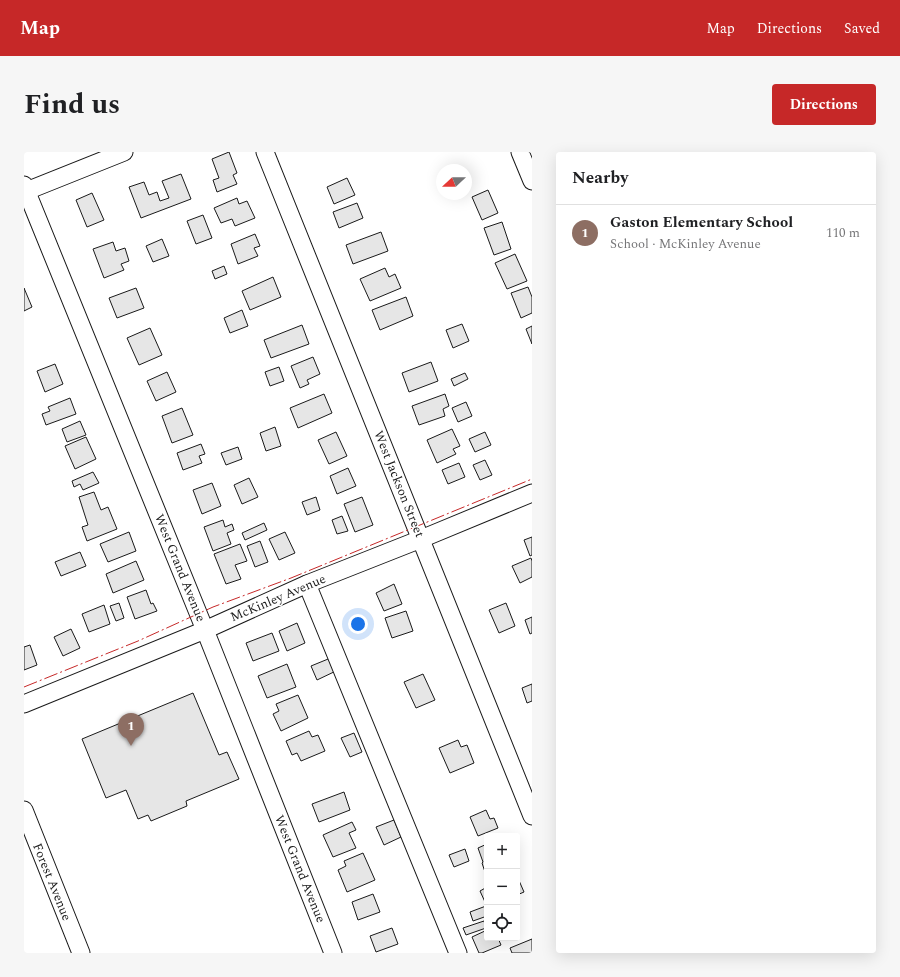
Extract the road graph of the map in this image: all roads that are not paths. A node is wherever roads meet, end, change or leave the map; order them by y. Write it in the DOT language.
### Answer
graph roads {
  1 [pos="124,152"];
  2 [pos="265,152"];
  3 [pos="520,152"];
  4 [pos="532,181"];
  5 [pos="25,189"];
  6 [pos="532,493"];
  7 [pos="421,539"];
  8 [pos="307,584"];
  9 [pos="205,630"];
  10 [pos="24,704"];
  11 [pos="24,810"];
  12 [pos="532,816"];
  13 [pos="81,953"];
  14 [pos="333,953"];
  15 [pos="458,953"];
  1 -- 5 [label="street"];
  2 -- 7 [label="street, West Jackson Street"];
  3 -- 4 [label="street"];
  5 -- 9 [label="street, West Grand Avenue"];
  6 -- 7 [label="street, McKinley Avenue"];
  7 -- 8 [label="street, McKinley Avenue"];
  7 -- 12 [label="street, West Jackson Street"];
  8 -- 9 [label="street, McKinley Avenue"];
  8 -- 15 [label="street"];
  9 -- 10 [label="street, McKinley Avenue"];
  9 -- 14 [label="street, West Grand Avenue"];
  11 -- 13 [label="street, Forest Avenue"];
}
